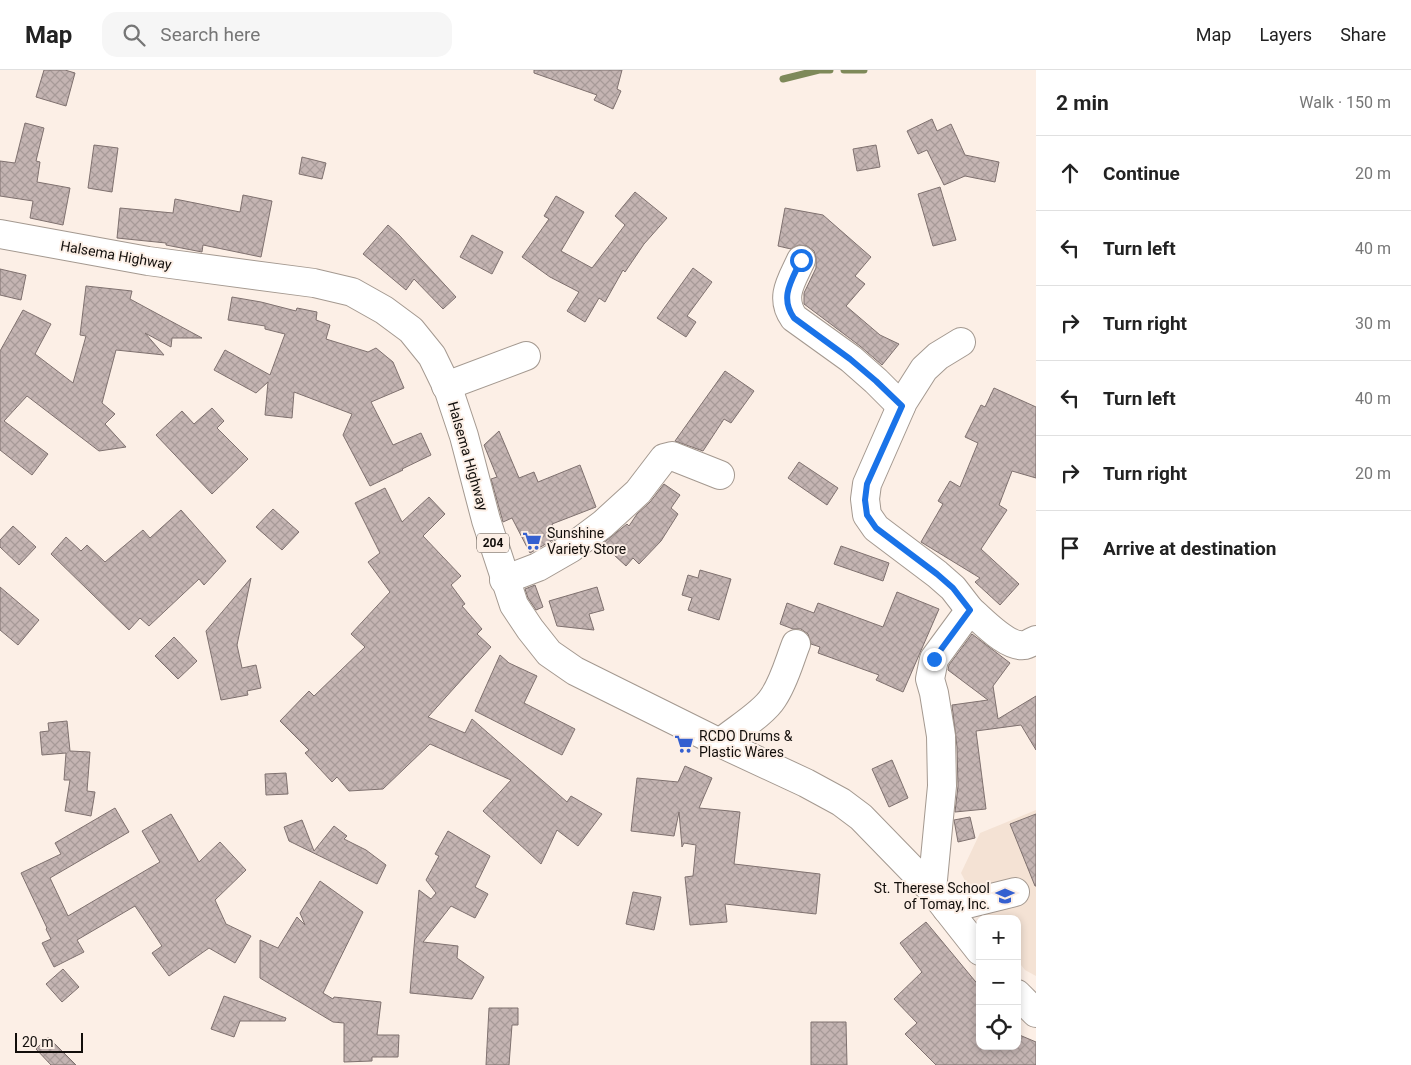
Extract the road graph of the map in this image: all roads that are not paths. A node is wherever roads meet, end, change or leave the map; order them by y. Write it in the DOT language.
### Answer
graph roads {
  1 [pos="0,234"];
  2 [pos="801,260"];
  3 [pos="961,342"];
  4 [pos="526,356"];
  5 [pos="446,386"];
  6 [pos="902,406"];
  7 [pos="720,475"];
  8 [pos="504,580"];
  9 [pos="970,610"];
  10 [pos="1036,640"];
  11 [pos="796,644"];
  12 [pos="720,743"];
  13 [pos="1015,892"];
  14 [pos="939,900"];
  15 [pos="976,946"];
  16 [pos="1021,998"];
  17 [pos="1036,1014"];
  1 -- 5 [label="main road, Halsema Highway / 204"];
  2 -- 6 [label="main road"];
  3 -- 6 [label="main road"];
  4 -- 5 [label="main road"];
  5 -- 8 [label="main road, Halsema Highway / 204"];
  6 -- 9 [label="main road"];
  7 -- 8 [label="main road"];
  8 -- 12 [label="main road, Halsema Highway / 204"];
  9 -- 10 [label="main road"];
  9 -- 14 [label="main road"];
  11 -- 12 [label="main road"];
  12 -- 14 [label="main road, Halsema Highway / 204"];
  13 -- 14 [label="main road"];
  14 -- 15 [label="main road, Halsema Highway / 204"];
  16 -- 17 [label="main road"];
}
